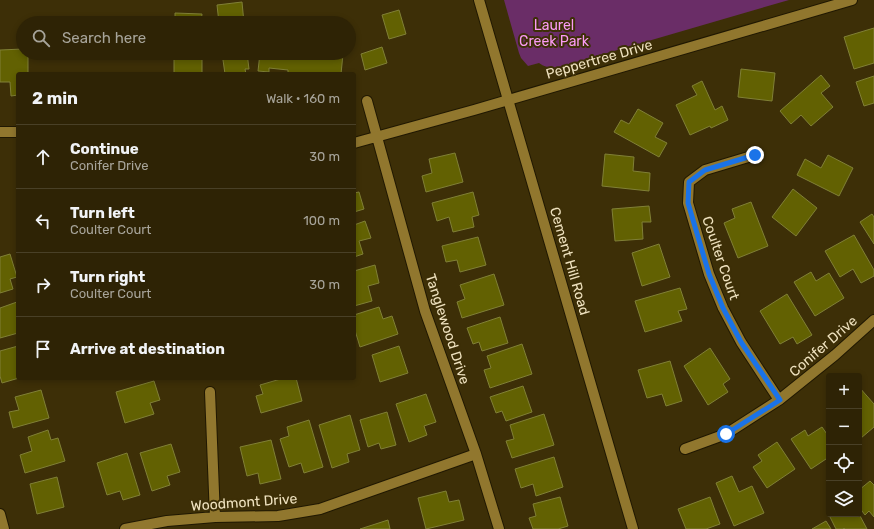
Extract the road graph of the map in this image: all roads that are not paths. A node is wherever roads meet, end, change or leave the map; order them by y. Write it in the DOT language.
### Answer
graph roads {
  1 [pos="479,0"];
  2 [pos="852,0"];
  3 [pos="508,100"];
  4 [pos="367,101"];
  5 [pos="0,132"];
  6 [pos="16,132"];
  7 [pos="377,136"];
  8 [pos="356,142"];
  9 [pos="755,155"];
  10 [pos="874,320"];
  11 [pos="210,392"];
  12 [pos="780,400"];
  13 [pos="685,449"];
  14 [pos="476,454"];
  15 [pos="0,514"];
  16 [pos="215,517"];
  17 [pos="4,529"];
  18 [pos="125,529"];
  19 [pos="499,529"];
  20 [pos="633,529"];
  1 -- 3 [label="street, Cement Hill Road"];
  2 -- 3 [label="street, Peppertree Drive"];
  3 -- 7 [label="street, Peppertree Drive"];
  3 -- 20 [label="street, Cement Hill Road"];
  4 -- 7 [label="street, Tanglewood Drive"];
  5 -- 6 [label="street"];
  7 -- 8 [label="street, Peppertree Drive"];
  7 -- 14 [label="street, Tanglewood Drive"];
  9 -- 12 [label="street, Coulter Court"];
  10 -- 12 [label="street, Conifer Drive"];
  11 -- 16 [label="street"];
  12 -- 13 [label="street, Conifer Drive"];
  14 -- 16 [label="street, Woodmont Drive"];
  14 -- 19 [label="street, Tanglewood Drive"];
  15 -- 17 [label="street"];
  16 -- 18 [label="street, Woodmont Drive"];
}
